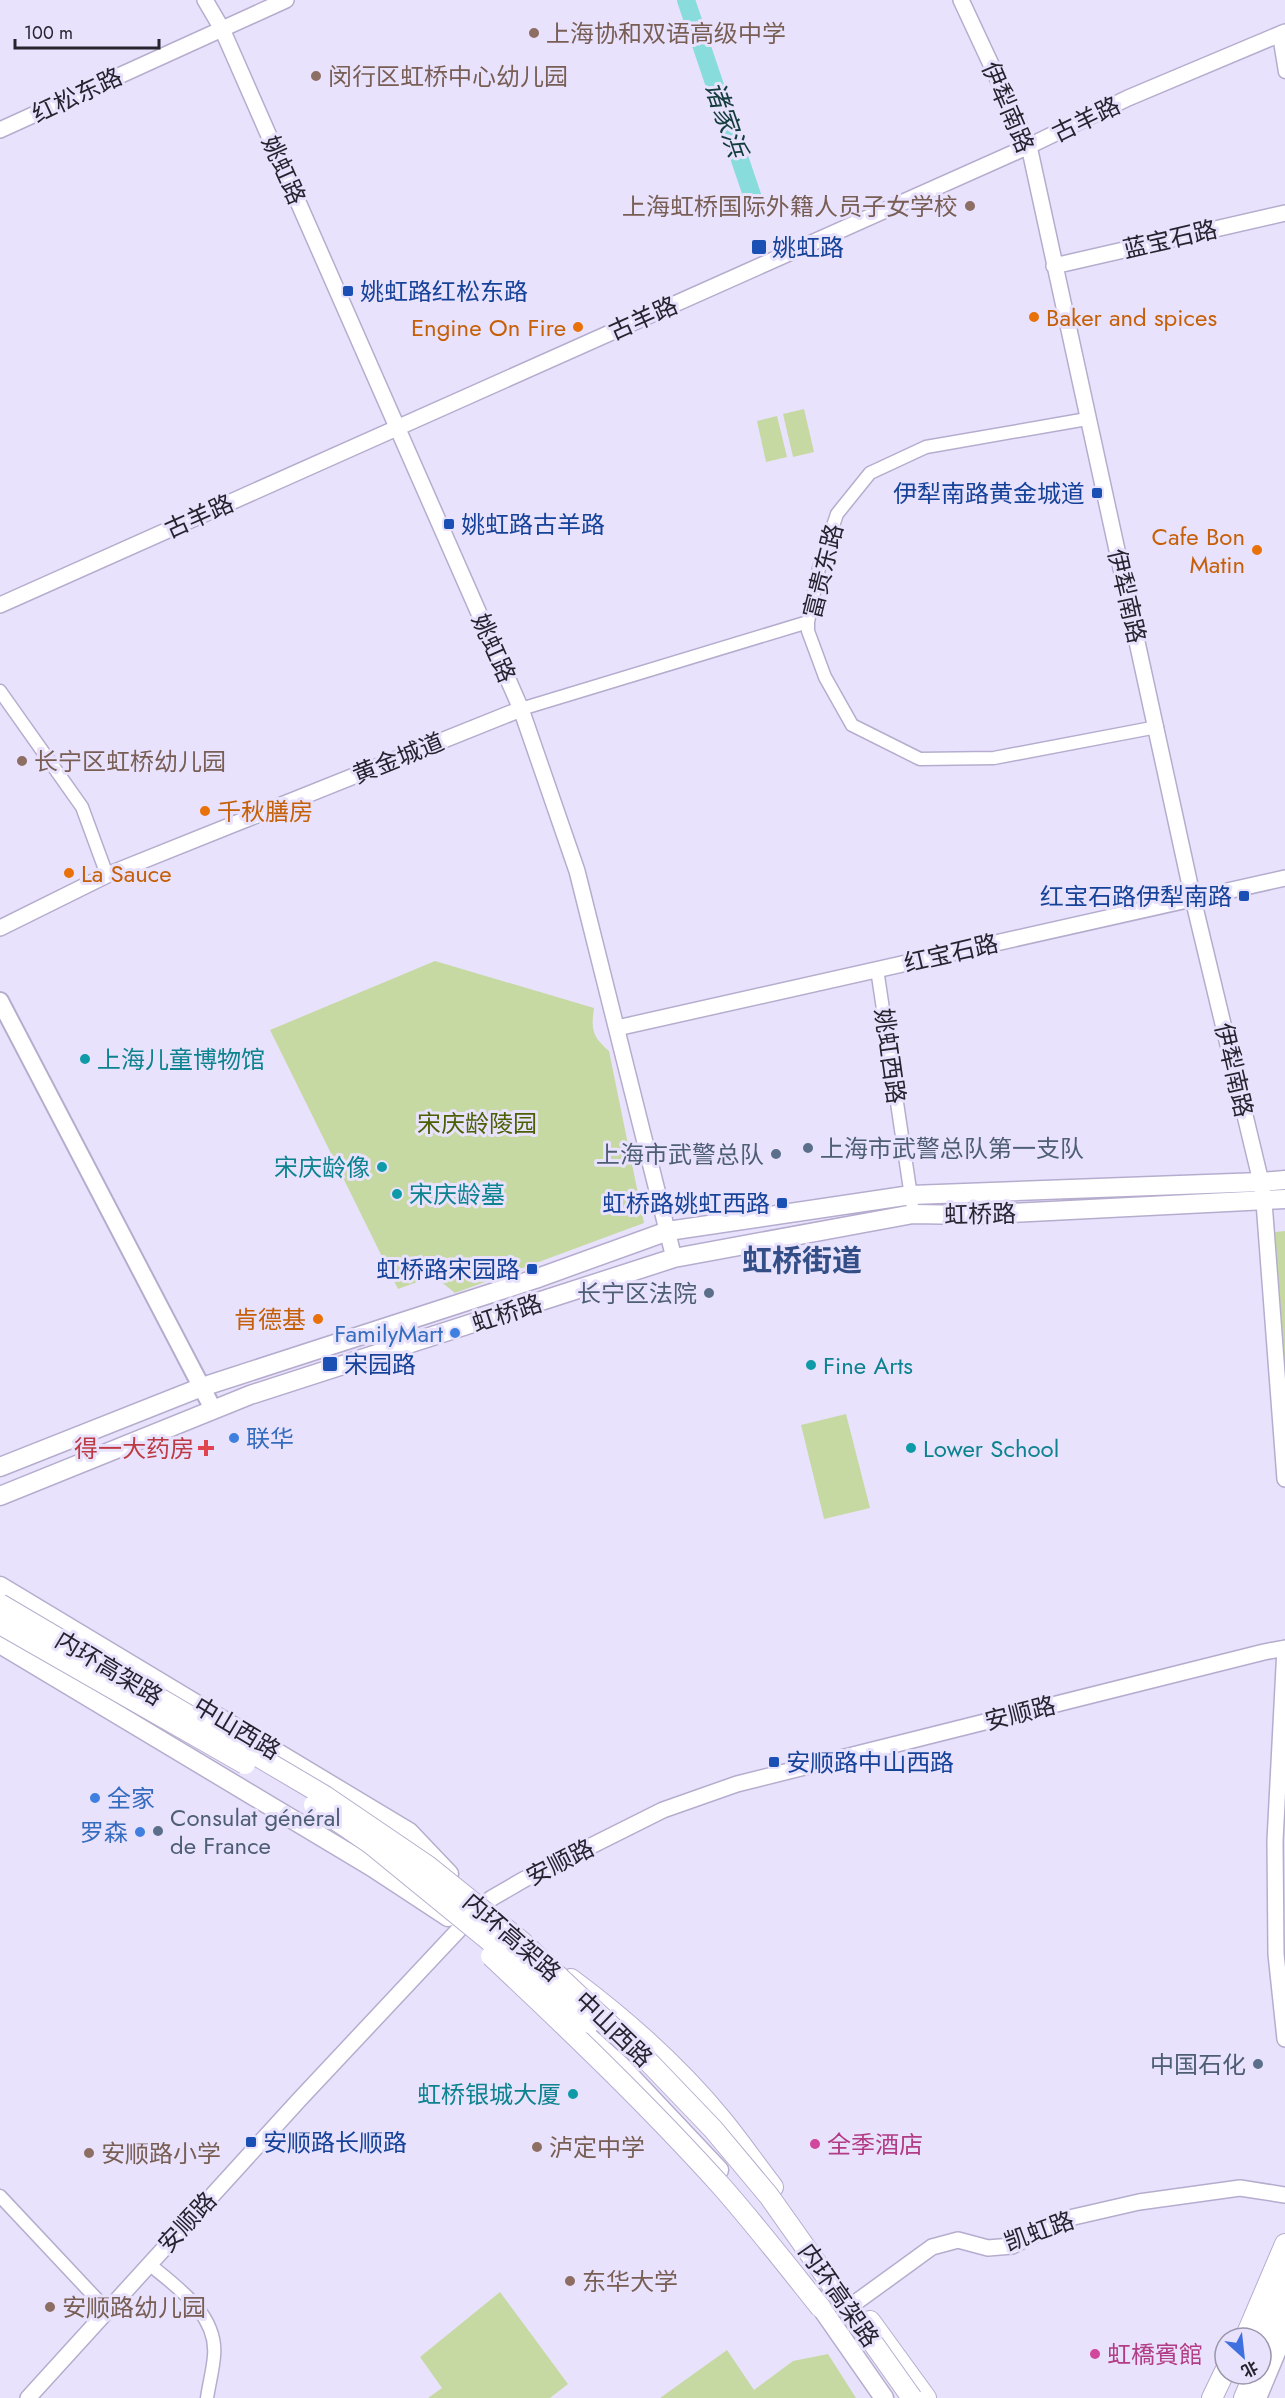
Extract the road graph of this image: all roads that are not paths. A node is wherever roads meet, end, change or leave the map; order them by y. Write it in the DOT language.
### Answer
graph roads {
  1 [pos="205,0"];
  2 [pos="286,0"];
  3 [pos="961,0"];
  4 [pos="222,29"];
  5 [pos="1282,34"];
  6 [pos="1285,72"];
  7 [pos="0,130"];
  8 [pos="1029,146"];
  9 [pos="1285,213"];
  10 [pos="1054,266"];
  11 [pos="1087,419"];
  12 [pos="397,428"];
  13 [pos="0,605"];
  14 [pos="808,622"];
  15 [pos="0,691"];
  16 [pos="521,709"];
  17 [pos="1156,727"];
  18 [pos="107,875"];
  19 [pos="1285,878"];
  20 [pos="1194,899"];
  21 [pos="0,927"];
  22 [pos="878,969"];
  23 [pos="0,1001"];
  24 [pos="617,1028"];
  25 [pos="1285,1180"];
  26 [pos="1261,1182"];
  27 [pos="911,1196"];
  28 [pos="1285,1199"];
  29 [pos="1264,1202"];
  30 [pos="913,1214"];
  31 [pos="668,1231"];
  32 [pos="674,1258"];
  33 [pos="202,1387"];
  34 [pos="213,1409"];
  35 [pos="0,1467"];
  36 [pos="1285,1479"];
  37 [pos="1,1496"];
  38 [pos="0,1586"];
  39 [pos="0,1604"];
  40 [pos="0,1624"];
  41 [pos="0,1644"];
  42 [pos="1285,1648"];
  43 [pos="371,1844"];
  44 [pos="480,1907"];
  45 [pos="464,1926"];
  46 [pos="520,1941"];
  47 [pos="1285,2039"];
  48 [pos="1285,2195"];
  49 [pos="0,2196"];
  50 [pos="769,2196"];
  51 [pos="1285,2230"];
  52 [pos="1285,2244"];
  53 [pos="148,2264"];
  54 [pos="1280,2271"];
  55 [pos="1285,2292"];
  56 [pos="1285,2303"];
  57 [pos="821,2308"];
  58 [pos="848,2308"];
  59 [pos="107,2310"];
  60 [pos="1246,2326"];
  61 [pos="1248,2326"];
  62 [pos="1263,2326"];
  63 [pos="1270,2326"];
  64 [pos="1273,2331"];
  65 [pos="1285,2331"];
  66 [pos="28,2398"];
  67 [pos="207,2398"];
  68 [pos="884,2398"];
  69 [pos="899,2398"];
  70 [pos="911,2398"];
  71 [pos="926,2398"];
  72 [pos="1257,2398"];
  1 -- 4 [label="street, 姚虹路"];
  2 -- 4 [label="street, 红松东路"];
  3 -- 8 [label="street, 伊犁南路"];
  4 -- 7 [label="street, 红松东路"];
  4 -- 12 [label="street, 姚虹路"];
  5 -- 6 [label="street"];
  5 -- 8 [label="street, 古羊路"];
  8 -- 10 [label="street, 伊犁南路"];
  8 -- 12 [label="street, 古羊路"];
  9 -- 10 [label="street, 蓝宝石路"];
  10 -- 11 [label="street, 伊犁南路"];
  11 -- 14 [label="street, 富贵东路"];
  11 -- 17 [label="street, 伊犁南路"];
  12 -- 13 [label="street, 古羊路"];
  12 -- 16 [label="street, 姚虹路"];
  14 -- 16 [label="street, 黄金城道"];
  14 -- 17 [label="street, 富贵东路"];
  15 -- 18 [label="street"];
  16 -- 18 [label="street, 黄金城道"];
  16 -- 24 [label="street, 姚虹路"];
  17 -- 20 [label="street, 伊犁南路"];
  18 -- 21 [label="street, 黄金城道"];
  19 -- 20 [label="street, 红宝石路"];
  20 -- 22 [label="street, 红宝石路"];
  20 -- 26 [label="street, 伊犁南路"];
  22 -- 24 [label="street, 红宝石路"];
  22 -- 27 [label="street, 姚虹西路"];
  23 -- 33 [label="main road"];
  24 -- 31 [label="street, 姚虹路"];
  25 -- 26 [label="main road, 虹桥路"];
  26 -- 27 [label="main road, 虹桥路"];
  26 -- 29 [label="street, 伊犁南路"];
  27 -- 30 [label="street, 姚虹西路"];
  27 -- 31 [label="main road, 虹桥路"];
  28 -- 29 [label="main road, 虹桥路"];
  29 -- 30 [label="main road, 虹桥路"];
  29 -- 36 [label="street, 伊犁南路"];
  30 -- 32 [label="main road, 虹桥路"];
  31 -- 32 [label="street, 姚虹路"];
  31 -- 33 [label="main road, 虹桥路"];
  32 -- 34 [label="main road, 虹桥路"];
  33 -- 34 [label="main road"];
  33 -- 35 [label="main road, 虹桥路"];
  34 -- 37 [label="main road, 虹桥路"];
  38 -- 44 [label="main road, 中山西路"];
  39 -- 46 [label="highway, 内环高架路, bridge"];
  40 -- 43 [label="highway, 内环高架路, bridge"];
  41 -- 45 [label="main road, 中山西路"];
  42 -- 44 [label="street, 安顺路"];
  42 -- 47 [label="street"];
  43 -- 57 [label="highway, bridge"];
  43 -- 69 [label="highway, 内环高架路, bridge"];
  44 -- 45 [label="street, 安顺路"];
  44 -- 58 [label="main road, 中山西路"];
  45 -- 53 [label="street, 安顺路"];
  45 -- 57 [label="main road, 中山西路"];
  46 -- 50 [label="highway, 内环高架路, bridge"];
  46 -- 58 [label="highway, bridge"];
  48 -- 58 [label="street, 凯虹路"];
  49 -- 59 [label="street"];
  50 -- 70 [label="highway, 内环高架路, bridge"];
  50 -- 71 [label="highway, bridge"];
  51 -- 60 [label="main road"];
  52 -- 54 [label="highway"];
  53 -- 59 [label="street, 安顺路"];
  53 -- 67 [label="street"];
  54 -- 61 [label="highway"];
  54 -- 62 [label="main road"];
  55 -- 63 [label="main road"];
  56 -- 64 [label="highway"];
  57 -- 68 [label="main road, 中山西路"];
  58 -- 70 [label="main road, 中山西路"];
  59 -- 66 [label="street, 安顺路"];
  65 -- 72 [label="main road"];
}
